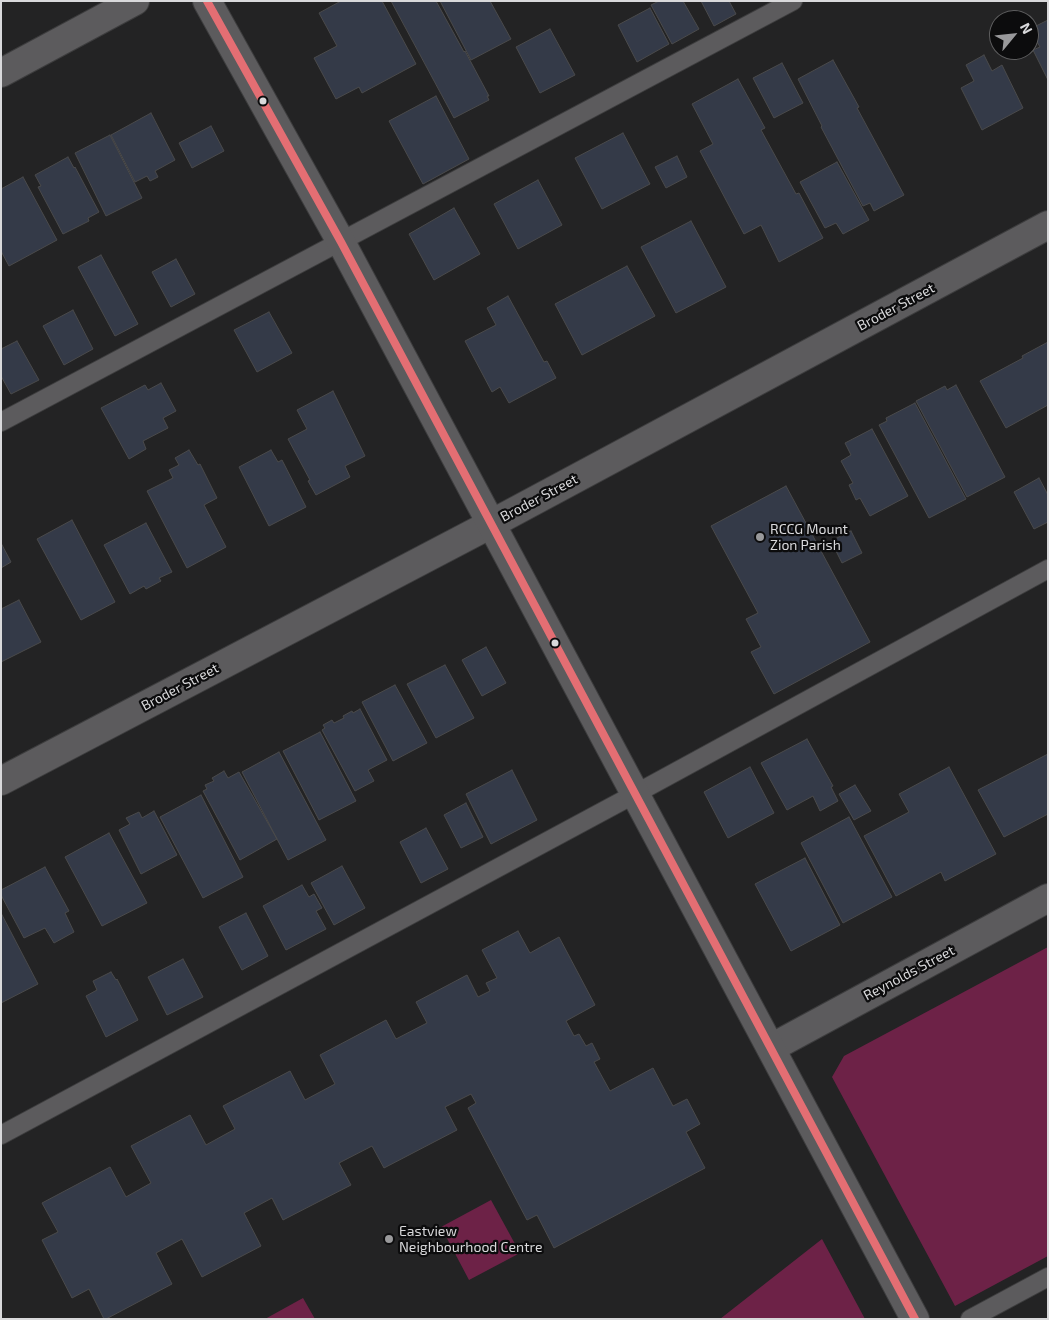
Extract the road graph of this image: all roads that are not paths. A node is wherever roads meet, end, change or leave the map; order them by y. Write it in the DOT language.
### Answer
graph roads {
  1 [pos="135,1"];
  2 [pos="207,1"];
  3 [pos="793,1"];
  4 [pos="1,73"];
  5 [pos="1048,225"];
  6 [pos="341,242"];
  7 [pos="1,422"];
  8 [pos="491,524"];
  9 [pos="1048,570"];
  10 [pos="1,781"];
  11 [pos="635,794"];
  12 [pos="1048,898"];
  13 [pos="771,1048"];
  14 [pos="1,1135"];
  15 [pos="1048,1276"];
  16 [pos="915,1319"];
  17 [pos="970,1319"];
  1 -- 4 [label="street"];
  2 -- 6 [label="street"];
  3 -- 6 [label="lane"];
  5 -- 8 [label="street, Broder Street"];
  6 -- 7 [label="lane"];
  6 -- 8 [label="street"];
  8 -- 10 [label="street, Broder Street"];
  8 -- 11 [label="street"];
  9 -- 11 [label="lane"];
  11 -- 13 [label="street"];
  11 -- 14 [label="lane"];
  12 -- 13 [label="street, Reynolds Street"];
  13 -- 16 [label="street"];
  15 -- 17 [label="lane"];
}
